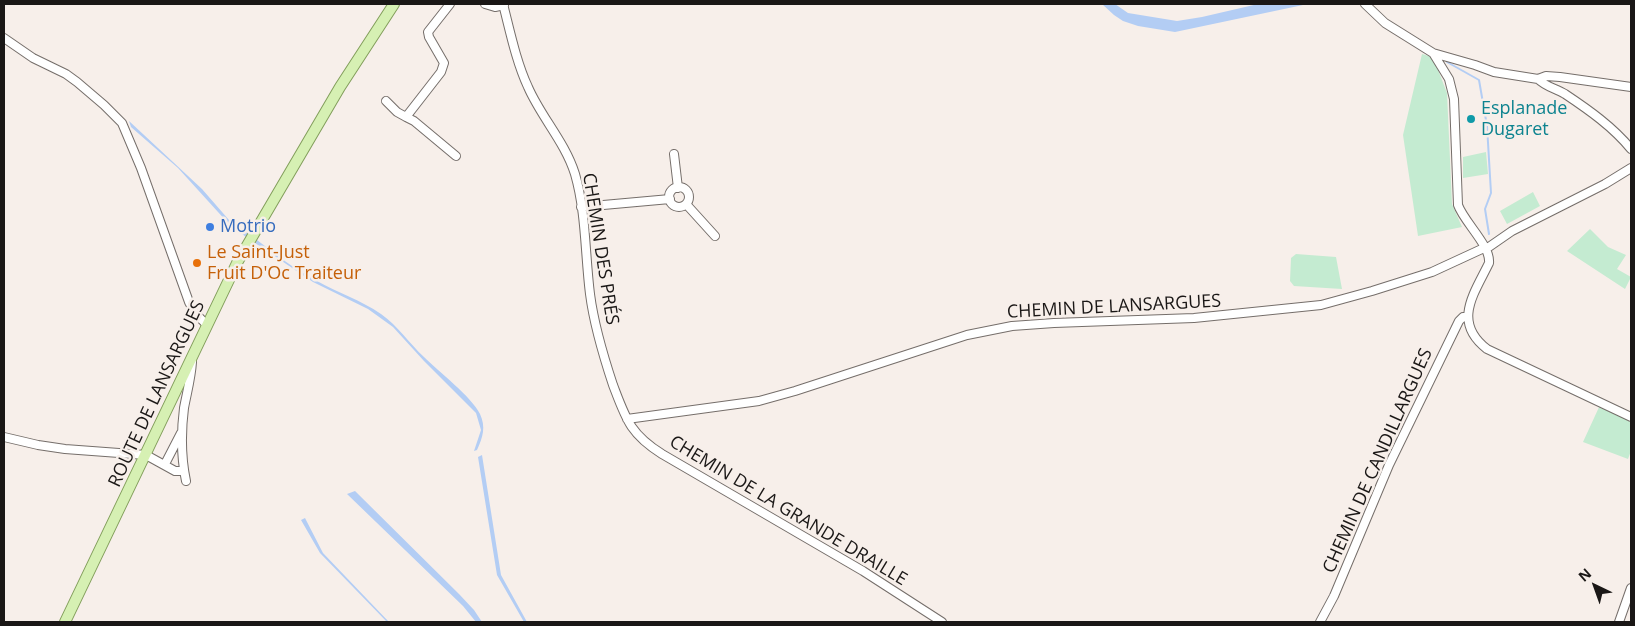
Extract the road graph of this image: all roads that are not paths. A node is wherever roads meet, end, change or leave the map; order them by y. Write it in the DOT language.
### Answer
graph roads {
  1 [pos="394,4"];
  2 [pos="450,4"];
  3 [pos="485,4"];
  4 [pos="503,4"];
  5 [pos="1366,5"];
  6 [pos="4,38"];
  7 [pos="1436,55"];
  8 [pos="1538,79"];
  9 [pos="1631,87"];
  10 [pos="386,101"];
  11 [pos="406,117"];
  12 [pos="1631,149"];
  13 [pos="674,154"];
  14 [pos="456,156"];
  15 [pos="1631,168"];
  16 [pos="678,188"];
  17 [pos="670,199"];
  18 [pos="686,204"];
  19 [pos="581,208"];
  20 [pos="715,236"];
  21 [pos="1485,249"];
  22 [pos="1467,317"];
  23 [pos="207,325"];
  24 [pos="192,358"];
  25 [pos="1631,417"];
  26 [pos="627,419"];
  27 [pos="182,429"];
  28 [pos="4,437"];
  29 [pos="146,455"];
  30 [pos="165,464"];
  31 [pos="184,471"];
  32 [pos="186,481"];
  33 [pos="1631,588"];
  34 [pos="65,622"];
  35 [pos="942,622"];
  36 [pos="1320,622"];
  37 [pos="1618,622"];
  1 -- 23 [label="main road, ROUTE DE LANSARGUES"];
  2 -- 11 [label="street"];
  3 -- 4 [label="street"];
  4 -- 19 [label="street, CHEMIN DES PRÉS"];
  5 -- 7 [label="street"];
  6 -- 23 [label="street"];
  7 -- 8 [label="street"];
  7 -- 21 [label="street"];
  8 -- 9 [label="street"];
  8 -- 12 [label="street"];
  10 -- 11 [label="street"];
  11 -- 14 [label="street"];
  13 -- 16 [label="street"];
  15 -- 21 [label="street, CHEMIN DE LANSARGUES"];
  16 -- 17 [label="street"];
  16 -- 18 [label="street"];
  17 -- 18 [label="street"];
  17 -- 19 [label="street"];
  18 -- 20 [label="street"];
  19 -- 26 [label="street, CHEMIN DES PRÉS"];
  21 -- 22 [label="street"];
  21 -- 26 [label="street, CHEMIN DE LANSARGUES"];
  22 -- 25 [label="street"];
  22 -- 36 [label="street, CHEMIN DE CANDILLARGUES"];
  23 -- 24 [label="main road, ROUTE DE LANSARGUES"];
  24 -- 27 [label="street"];
  24 -- 29 [label="main road, ROUTE DE LANSARGUES"];
  26 -- 35 [label="street, CHEMIN DE LA GRANDE DRAILLE"];
  27 -- 30 [label="street"];
  27 -- 31 [label="street"];
  28 -- 29 [label="street"];
  29 -- 30 [label="street"];
  29 -- 34 [label="main road, ROUTE DE LANSARGUES"];
  30 -- 31 [label="street"];
  31 -- 32 [label="street"];
  33 -- 37 [label="street"];
}
